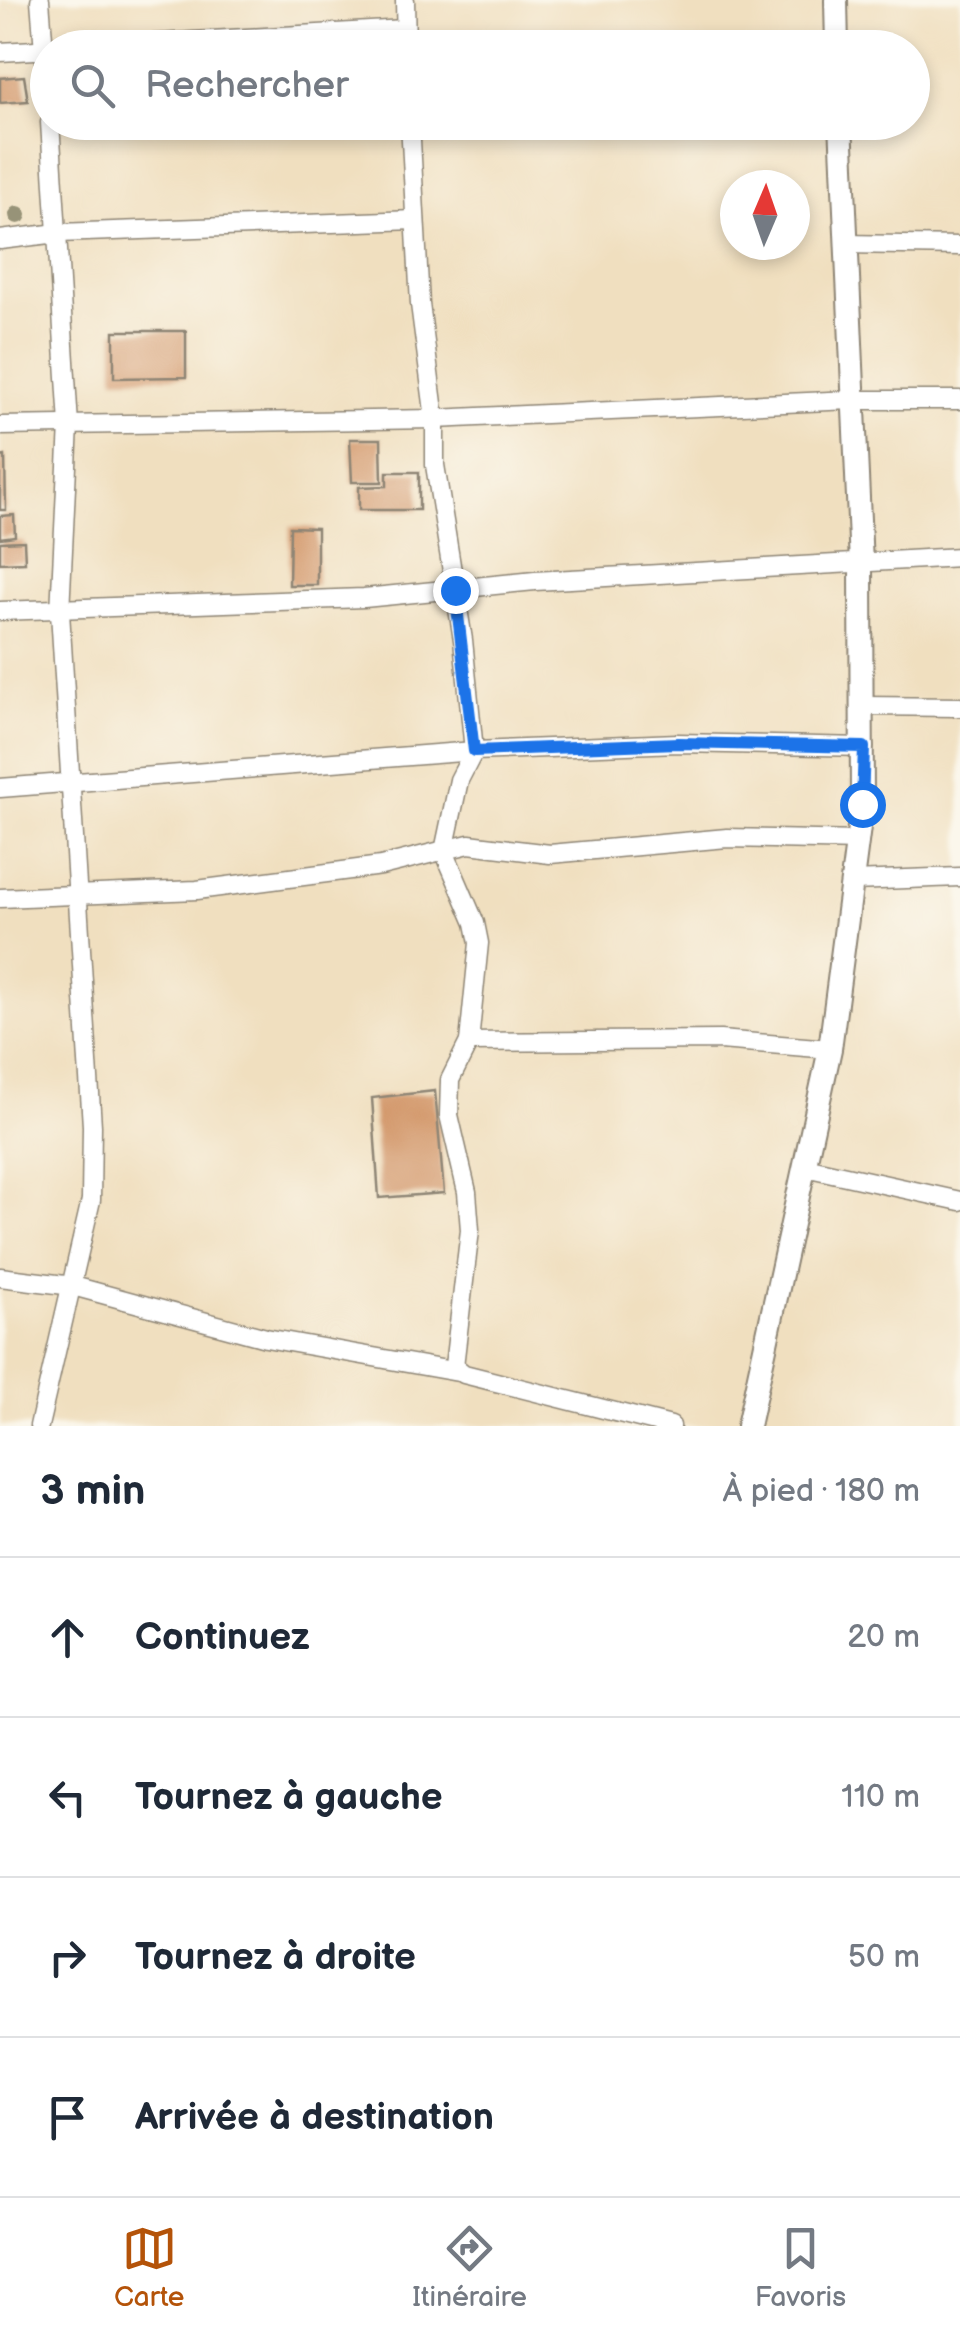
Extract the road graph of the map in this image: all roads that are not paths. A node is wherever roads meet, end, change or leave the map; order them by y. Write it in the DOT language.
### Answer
graph roads {
  1 [pos="40,0"];
  2 [pos="404,0"];
  3 [pos="836,0"];
  4 [pos="41,30"];
  5 [pos="406,30"];
  6 [pos="837,30"];
  7 [pos="30,49"];
  8 [pos="0,52"];
  9 [pos="51,140"];
  10 [pos="411,140"];
  11 [pos="841,140"];
  12 [pos="415,220"];
  13 [pos="58,233"];
  14 [pos="0,240"];
  15 [pos="846,244"];
  16 [pos="960,246"];
  17 [pos="852,400"];
  18 [pos="960,400"];
  19 [pos="435,419"];
  20 [pos="69,425"];
  21 [pos="0,426"];
  22 [pos="960,558"];
  23 [pos="861,564"];
  24 [pos="455,590"];
  25 [pos="0,611"];
  26 [pos="60,612"];
  27 [pos="863,706"];
  28 [pos="960,707"];
  29 [pos="864,747"];
  30 [pos="474,751"];
  31 [pos="70,784"];
  32 [pos="0,788"];
  33 [pos="859,841"];
  34 [pos="444,851"];
  35 [pos="960,877"];
  36 [pos="853,881"];
  37 [pos="77,895"];
  38 [pos="0,898"];
  39 [pos="469,1042"];
  40 [pos="830,1049"];
  41 [pos="805,1167"];
  42 [pos="960,1201"];
  43 [pos="0,1277"];
  44 [pos="73,1286"];
  45 [pos="458,1372"];
  46 [pos="39,1426"];
  47 [pos="671,1426"];
  48 [pos="748,1426"];
  1 -- 4 [label="street"];
  2 -- 5 [label="street"];
  3 -- 6 [label="street"];
  7 -- 8 [label="street"];
  9 -- 13 [label="street"];
  10 -- 12 [label="street"];
  11 -- 15 [label="street"];
  12 -- 13 [label="street"];
  12 -- 19 [label="street"];
  13 -- 14 [label="street"];
  13 -- 20 [label="street"];
  15 -- 16 [label="street"];
  15 -- 17 [label="street"];
  17 -- 18 [label="street"];
  17 -- 19 [label="street"];
  17 -- 23 [label="street"];
  19 -- 20 [label="street"];
  19 -- 24 [label="street"];
  20 -- 21 [label="street"];
  20 -- 26 [label="street"];
  22 -- 23 [label="street"];
  23 -- 24 [label="street"];
  23 -- 27 [label="street"];
  24 -- 26 [label="street"];
  24 -- 30 [label="street"];
  25 -- 26 [label="street"];
  26 -- 31 [label="street"];
  27 -- 28 [label="street"];
  27 -- 29 [label="street"];
  29 -- 30 [label="street"];
  29 -- 33 [label="street"];
  30 -- 31 [label="street"];
  30 -- 34 [label="street"];
  31 -- 32 [label="street"];
  31 -- 37 [label="street"];
  33 -- 34 [label="street"];
  33 -- 36 [label="street"];
  34 -- 37 [label="street"];
  34 -- 39 [label="street"];
  35 -- 36 [label="street"];
  36 -- 40 [label="street"];
  37 -- 38 [label="street"];
  37 -- 44 [label="street"];
  39 -- 40 [label="street"];
  39 -- 45 [label="street"];
  40 -- 41 [label="street"];
  41 -- 42 [label="street"];
  41 -- 48 [label="street"];
  43 -- 44 [label="street"];
  44 -- 45 [label="street"];
  44 -- 46 [label="street"];
  45 -- 47 [label="street"];
}
